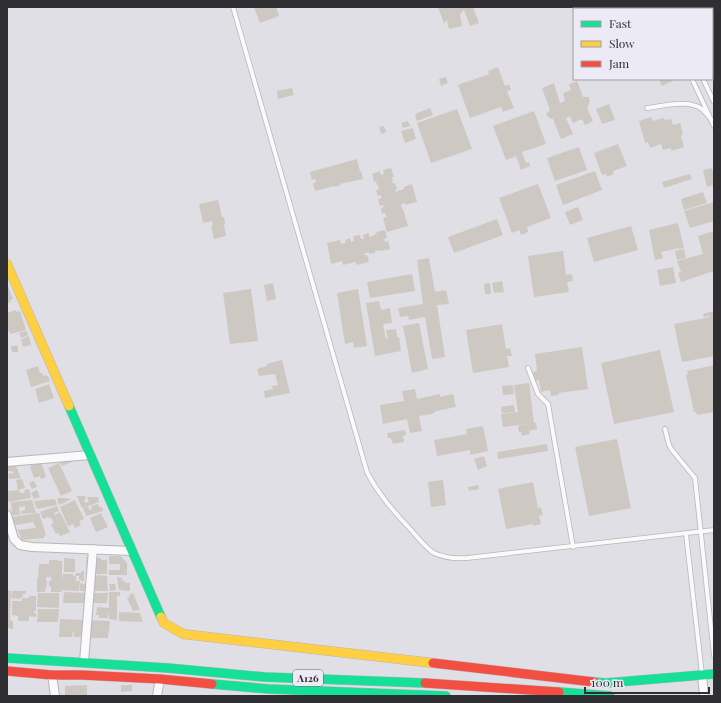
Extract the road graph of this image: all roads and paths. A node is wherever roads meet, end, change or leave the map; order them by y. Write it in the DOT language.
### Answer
graph roads {
  1 [pos="234,7"];
  2 [pos="692,80"];
  3 [pos="703,80"];
  4 [pos="714,102"];
  5 [pos="647,108"];
  6 [pos="711,119"];
  7 [pos="714,126"];
  8 [pos="7,264"];
  9 [pos="528,368"];
  10 [pos="665,429"];
  11 [pos="90,455"];
  12 [pos="7,462"];
  13 [pos="7,515"];
  14 [pos="714,530"];
  15 [pos="700,532"];
  16 [pos="686,534"];
  17 [pos="573,546"];
  18 [pos="94,549"];
  19 [pos="132,551"];
  20 [pos="714,656"];
  21 [pos="7,658"];
  22 [pos="84,662"];
  23 [pos="7,671"];
  24 [pos="714,674"];
  25 [pos="52,675"];
  26 [pos="702,675"];
  27 [pos="160,679"];
  28 [pos="336,693"];
  29 [pos="55,696"];
  30 [pos="157,696"];
  31 [pos="446,696"];
  32 [pos="610,696"];
  33 [pos="704,696"];
  1 -- 17 [label="lane"];
  2 -- 6 [label="lane"];
  3 -- 4 [label="lane"];
  5 -- 6 [label="lane"];
  6 -- 7 [label="lane"];
  8 -- 11 [label="main road"];
  9 -- 17 [label="lane"];
  10 -- 15 [label="lane"];
  11 -- 12 [label="street"];
  11 -- 19 [label="main road"];
  13 -- 18 [label="street"];
  14 -- 15 [label="lane"];
  15 -- 16 [label="lane"];
  15 -- 20 [label="lane"];
  16 -- 17 [label="lane"];
  16 -- 26 [label="lane"];
  18 -- 19 [label="street"];
  18 -- 22 [label="street"];
  19 -- 26 [label="main road"];
  21 -- 22 [label="main road, A126"];
  22 -- 32 [label="main road, A126"];
  23 -- 25 [label="main road, A126"];
  24 -- 26 [label="main road"];
  25 -- 27 [label="main road, A126"];
  25 -- 29 [label="street"];
  26 -- 33 [label="street"];
  27 -- 28 [label="main road, A126"];
  27 -- 30 [label="street"];
  28 -- 31 [label="main road, A126"];
}
